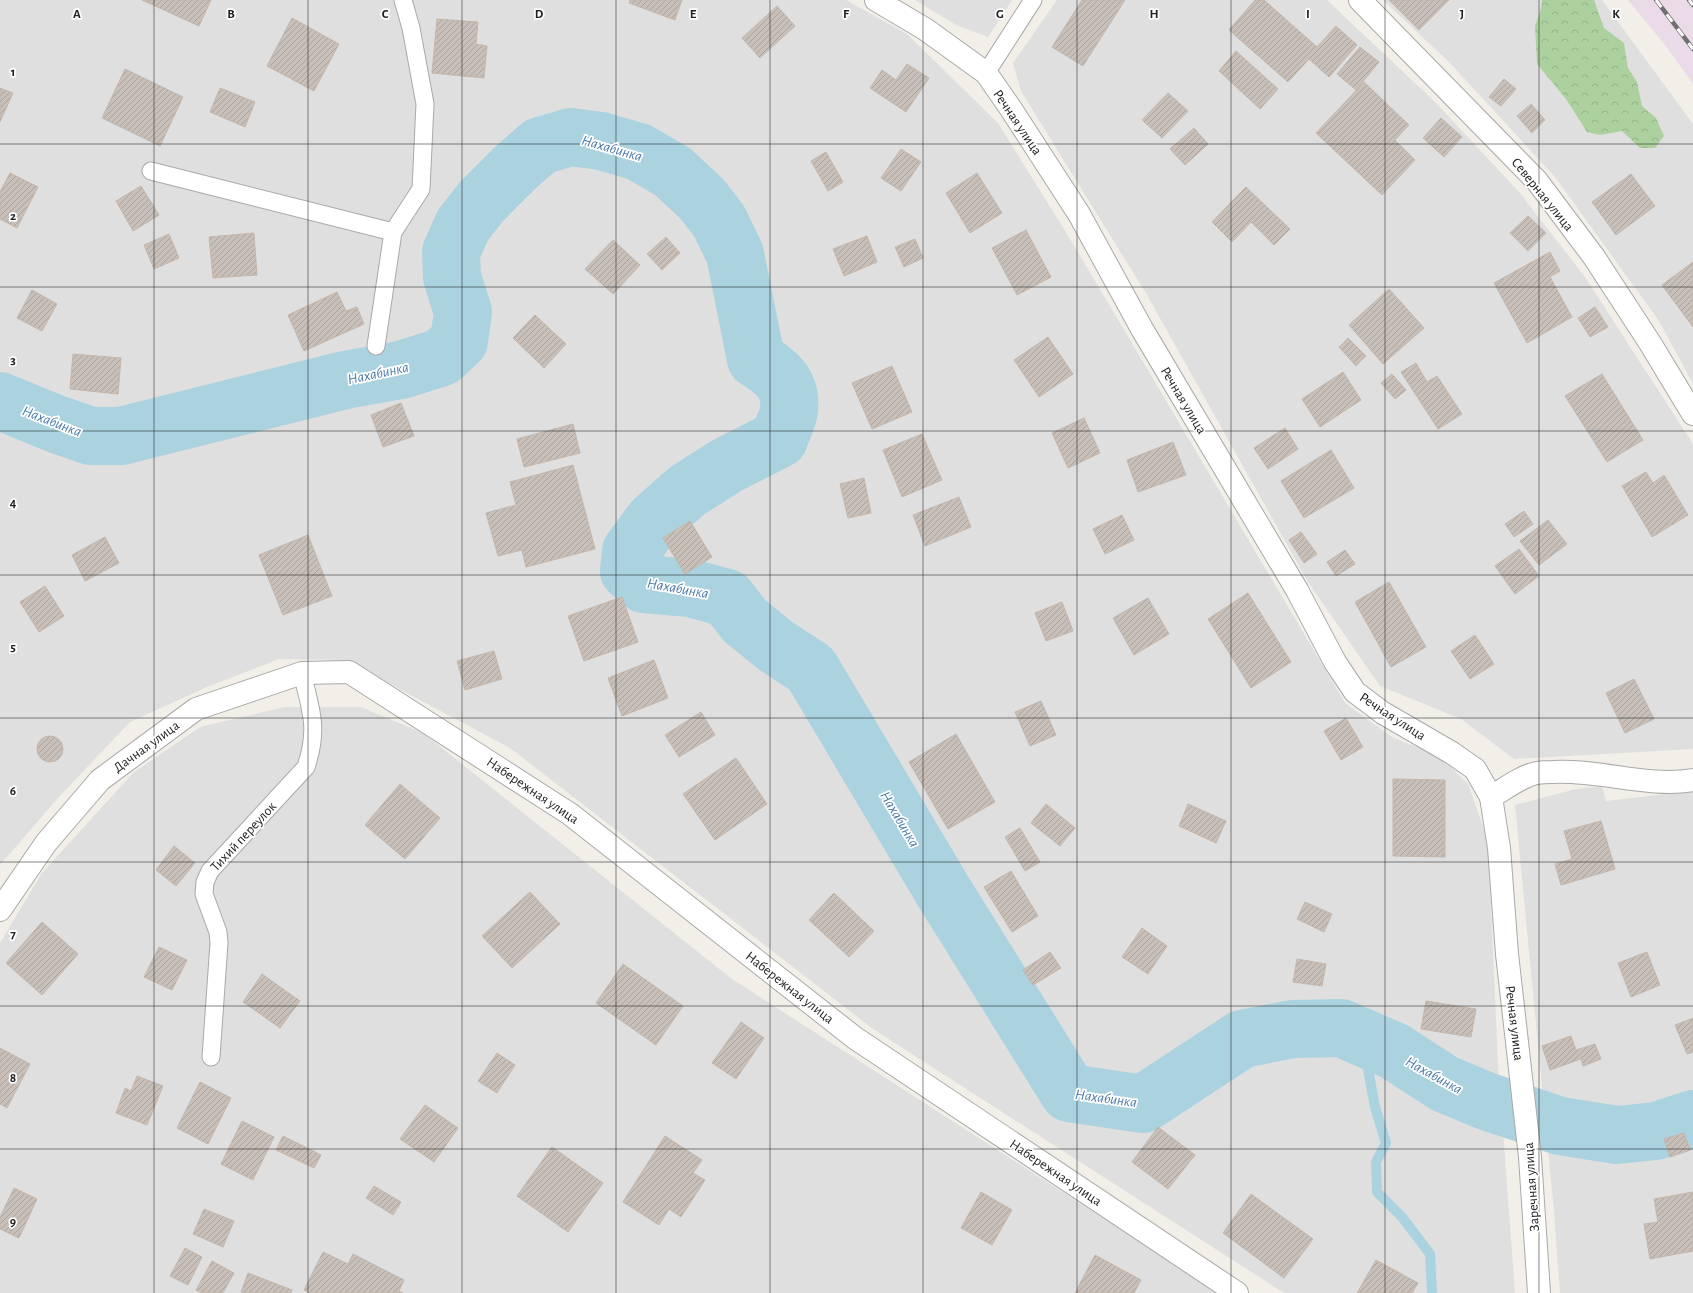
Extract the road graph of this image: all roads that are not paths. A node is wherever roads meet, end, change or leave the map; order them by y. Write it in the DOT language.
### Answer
graph roads {
  1 [pos="403,0"];
  2 [pos="876,0"];
  3 [pos="1033,0"];
  4 [pos="1360,0"];
  5 [pos="986,73"];
  6 [pos="151,171"];
  7 [pos="393,232"];
  8 [pos="376,346"];
  9 [pos="1693,414"];
  10 [pos="349,672"];
  11 [pos="302,673"];
  12 [pos="1693,780"];
  13 [pos="1491,797"];
  14 [pos="0,910"];
  15 [pos="210,1057"];
  16 [pos="1522,1082"];
  17 [pos="1237,1293"];
  18 [pos="1539,1293"];
  1 -- 7 [label="lane"];
  2 -- 5 [label="street, Речная улица"];
  3 -- 5 [label="lane"];
  4 -- 9 [label="street, Северная улица"];
  5 -- 13 [label="street, Речная улица"];
  6 -- 7 [label="lane"];
  7 -- 8 [label="lane"];
  10 -- 11 [label="street, Дачная улица"];
  10 -- 17 [label="street, Набережная улица"];
  11 -- 14 [label="street, Дачная улица"];
  11 -- 15 [label="lane, Тихий переулок"];
  12 -- 13 [label="street"];
  13 -- 16 [label="street, Речная улица"];
  16 -- 18 [label="street, Заречная улица"];
}
